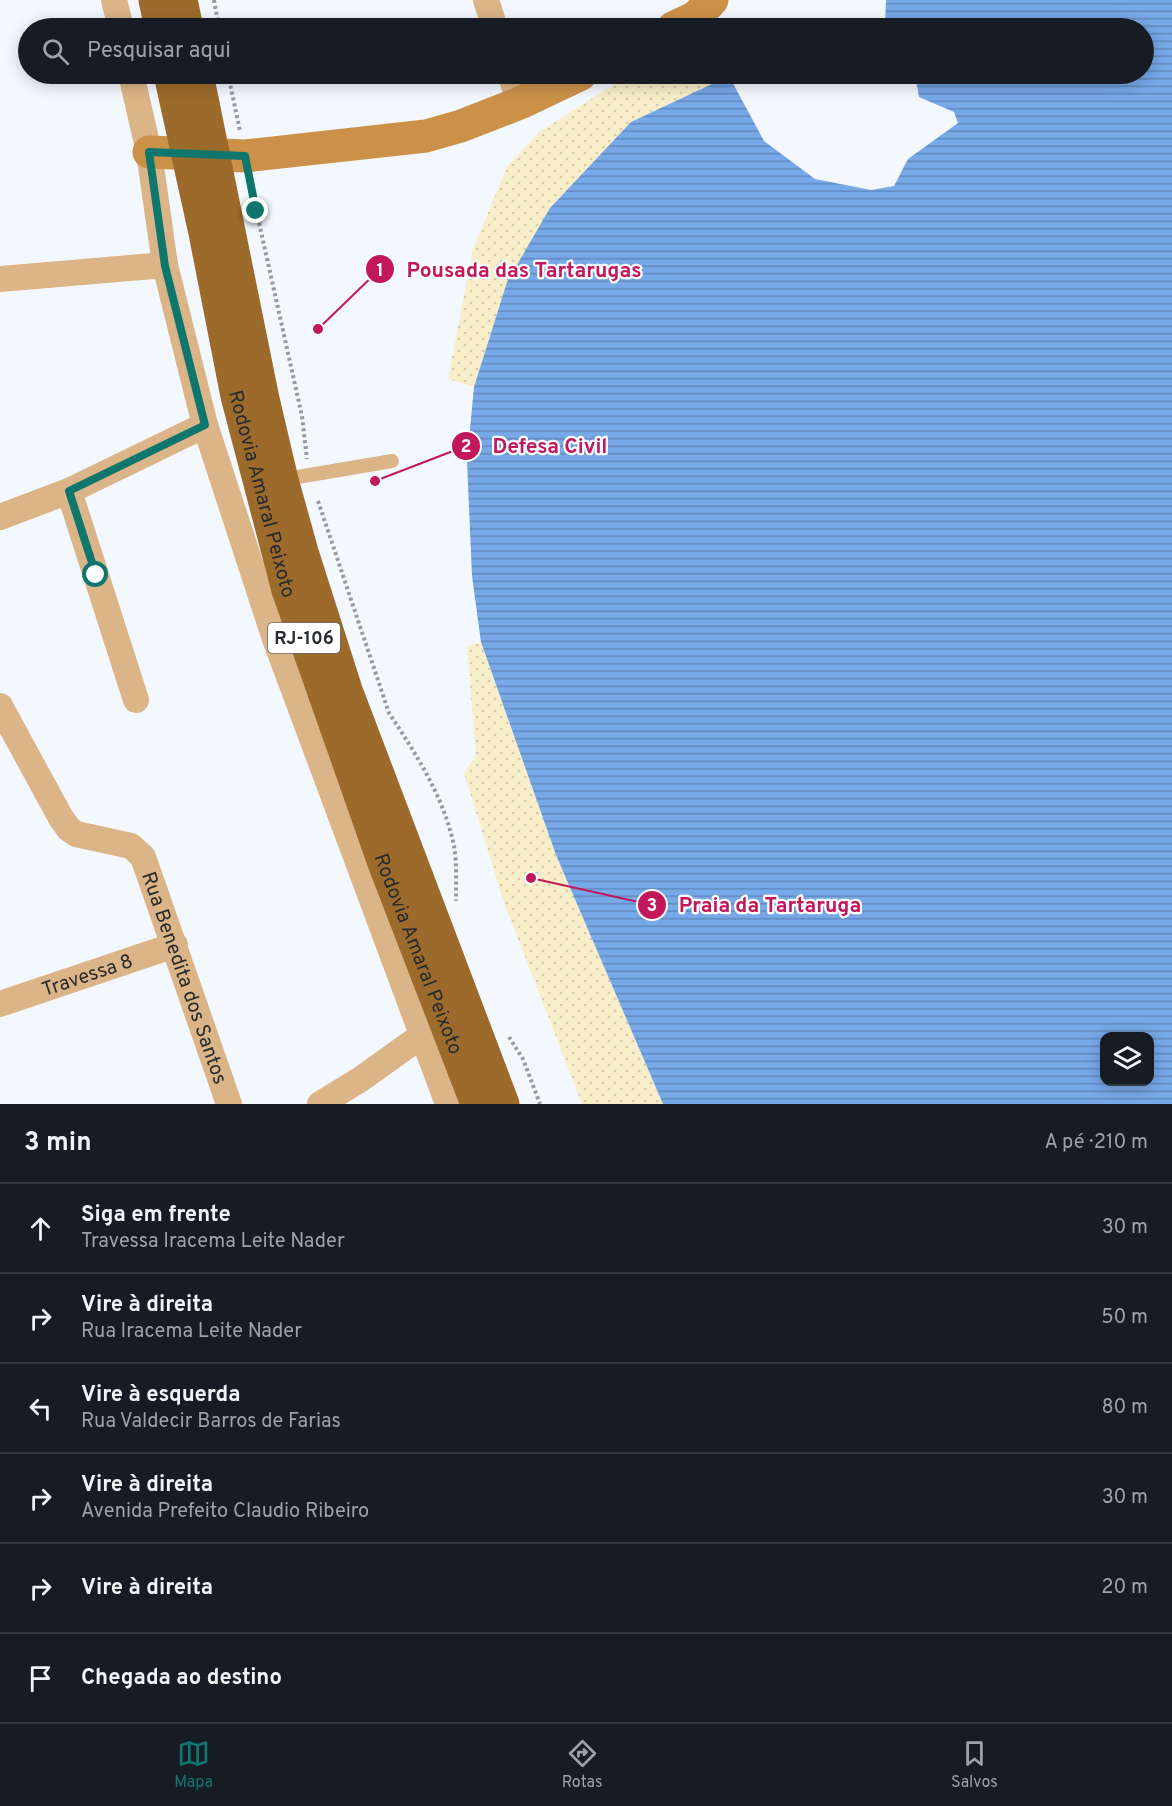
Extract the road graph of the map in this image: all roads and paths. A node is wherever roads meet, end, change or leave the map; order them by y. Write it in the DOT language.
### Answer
graph roads {
  1 [pos="114,0"];
  2 [pos="155,0"];
  3 [pos="181,0"];
  4 [pos="214,0"];
  5 [pos="486,0"];
  6 [pos="712,0"];
  7 [pos="118,18"];
  8 [pos="159,18"];
  9 [pos="185,18"];
  10 [pos="217,18"];
  11 [pos="492,18"];
  12 [pos="694,18"];
  13 [pos="133,84"];
  14 [pos="176,84"];
  15 [pos="200,84"];
  16 [pos="227,84"];
  17 [pos="534,84"];
  18 [pos="515,88"];
  19 [pos="149,152"];
  20 [pos="223,159"];
  21 [pos="165,266"];
  22 [pos="0,279"];
  23 [pos="205,425"];
  24 [pos="392,461"];
  25 [pos="284,480"];
  26 [pos="69,491"];
  27 [pos="0,517"];
  28 [pos="136,700"];
  29 [pos="0,706"];
  30 [pos="457,906"];
  31 [pos="175,945"];
  32 [pos="0,1004"];
  33 [pos="506,1033"];
  34 [pos="422,1036"];
  35 [pos="230,1104"];
  36 [pos="320,1104"];
  37 [pos="448,1104"];
  38 [pos="477,1104"];
  39 [pos="503,1104"];
  40 [pos="540,1104"];
  1 -- 7 [label="street"];
  2 -- 8 [label="highway"];
  3 -- 9 [label="highway"];
  4 -- 10 [label="path"];
  5 -- 11 [label="street"];
  6 -- 12 [label="street"];
  13 -- 19 [label="street"];
  14 -- 20 [label="highway, Rodovia Amaral Peixoto / RJ-106"];
  15 -- 20 [label="highway, Rodovia Amaral Peixoto / RJ-106"];
  16 -- 20 [label="path"];
  17 -- 18 [label="street"];
  18 -- 20 [label="street"];
  19 -- 20 [label="street"];
  19 -- 21 [label="street"];
  20 -- 25 [label="path"];
  20 -- 25 [label="highway, Rodovia Amaral Peixoto / RJ-106"];
  21 -- 22 [label="street"];
  21 -- 23 [label="street"];
  23 -- 26 [label="street"];
  23 -- 34 [label="street"];
  24 -- 25 [label="lane"];
  25 -- 30 [label="path"];
  25 -- 38 [label="highway, Rodovia Amaral Peixoto / RJ-106"];
  25 -- 39 [label="highway, Rodovia Amaral Peixoto / RJ-106"];
  26 -- 27 [label="street"];
  26 -- 28 [label="street"];
  29 -- 31 [label="street, Rua Benedita dos Santos"];
  31 -- 32 [label="street, Travessa 8"];
  31 -- 35 [label="street, Rua Benedita dos Santos"];
  33 -- 40 [label="path"];
  34 -- 36 [label="street"];
  34 -- 37 [label="street"];
}
